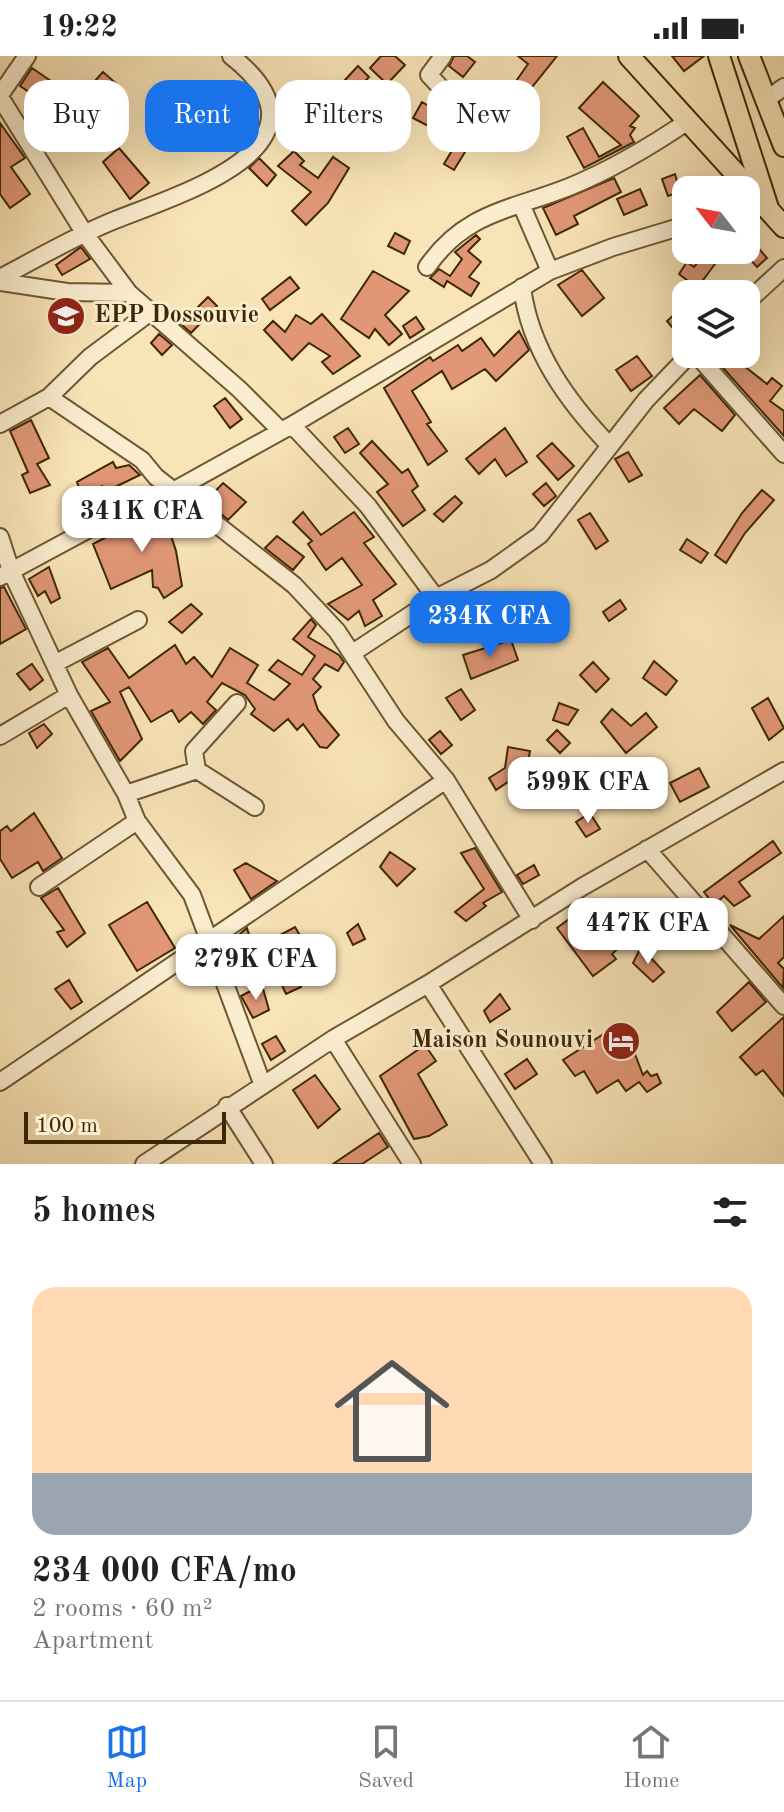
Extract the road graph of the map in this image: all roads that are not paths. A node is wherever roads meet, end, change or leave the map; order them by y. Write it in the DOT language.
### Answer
graph roads {
  1 [pos="27,56"];
  2 [pos="231,56"];
  3 [pos="443,56"];
  4 [pos="629,56"];
  5 [pos="719,56"];
  6 [pos="749,56"];
  7 [pos="434,80"];
  8 [pos="776,93"];
  9 [pos="0,96"];
  10 [pos="688,121"];
  11 [pos="784,146"];
  12 [pos="733,176"];
  13 [pos="751,176"];
  14 [pos="521,204"];
  15 [pos="760,208"];
  16 [pos="784,227"];
  17 [pos="672,229"];
  18 [pos="85,234"];
  19 [pos="427,267"];
  20 [pos="784,268"];
  21 [pos="550,271"];
  22 [pos="0,280"];
  23 [pos="522,287"];
  24 [pos="760,290"];
  25 [pos="129,293"];
  26 [pos="149,313"];
  27 [pos="679,368"];
  28 [pos="706,368"];
  29 [pos="49,397"];
  30 [pos="0,424"];
  31 [pos="286,428"];
  32 [pos="610,446"];
  33 [pos="784,454"];
  34 [pos="173,491"];
  35 [pos="0,537"];
  36 [pos="6,574"];
  37 [pos="436,598"];
  38 [pos="138,620"];
  39 [pos="354,652"];
  40 [pos="56,663"];
  41 [pos="69,695"];
  42 [pos="237,703"];
  43 [pos="0,736"];
  44 [pos="197,770"];
  45 [pos="784,771"];
  46 [pos="446,780"];
  47 [pos="126,794"];
  48 [pos="255,807"];
  49 [pos="137,821"];
  50 [pos="647,849"];
  51 [pos="39,887"];
  52 [pos="532,920"];
  53 [pos="211,939"];
  54 [pos="428,984"];
  55 [pos="784,1006"];
  56 [pos="333,1039"];
  57 [pos="0,1082"];
  58 [pos="262,1083"];
  59 [pos="227,1106"];
  60 [pos="144,1164"];
  61 [pos="264,1164"];
  62 [pos="412,1164"];
  63 [pos="543,1164"];
  1 -- 9 [label="street"];
  2 -- 18 [label="street"];
  3 -- 7 [label="street"];
  4 -- 10 [label="main road"];
  5 -- 13 [label="main road"];
  6 -- 8 [label="main road"];
  8 -- 11 [label="main road"];
  9 -- 18 [label="street"];
  10 -- 12 [label="main road"];
  10 -- 14 [label="street"];
  14 -- 19 [label="street"];
  14 -- 21 [label="street"];
  15 -- 16 [label="main road"];
  17 -- 21 [label="street"];
  18 -- 22 [label="street"];
  18 -- 25 [label="street"];
  20 -- 24 [label="street"];
  21 -- 23 [label="street"];
  22 -- 25 [label="street"];
  23 -- 31 [label="street"];
  23 -- 32 [label="street"];
  25 -- 26 [label="street"];
  26 -- 29 [label="street"];
  26 -- 31 [label="street"];
  27 -- 32 [label="street"];
  28 -- 33 [label="street"];
  29 -- 30 [label="street"];
  29 -- 34 [label="street"];
  31 -- 34 [label="street"];
  31 -- 37 [label="street"];
  32 -- 37 [label="street"];
  34 -- 36 [label="street"];
  34 -- 39 [label="street"];
  35 -- 36 [label="street"];
  36 -- 40 [label="street"];
  37 -- 39 [label="street"];
  38 -- 40 [label="street"];
  39 -- 46 [label="street"];
  40 -- 41 [label="street"];
  41 -- 43 [label="street"];
  41 -- 47 [label="street"];
  42 -- 44 [label="street"];
  44 -- 47 [label="street"];
  44 -- 48 [label="street"];
  45 -- 50 [label="street"];
  46 -- 52 [label="street"];
  46 -- 53 [label="street"];
  47 -- 49 [label="street"];
  49 -- 51 [label="street"];
  49 -- 53 [label="street"];
  50 -- 52 [label="street"];
  50 -- 55 [label="street"];
  52 -- 54 [label="street"];
  53 -- 57 [label="street"];
  53 -- 58 [label="street"];
  54 -- 56 [label="street"];
  54 -- 63 [label="street"];
  56 -- 58 [label="street"];
  56 -- 62 [label="street"];
  58 -- 59 [label="street"];
  59 -- 60 [label="street"];
  59 -- 61 [label="street"];
}
